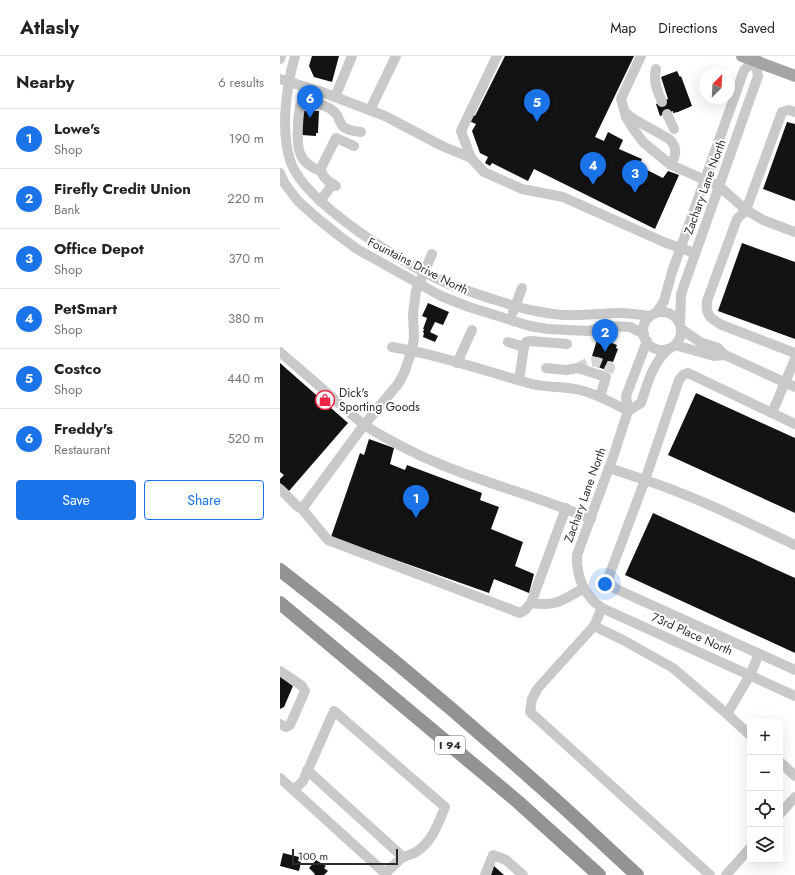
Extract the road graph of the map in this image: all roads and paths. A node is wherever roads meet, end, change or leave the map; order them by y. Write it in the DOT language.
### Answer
graph roads {
  1 [pos="281,56"];
  2 [pos="295,56"];
  3 [pos="352,56"];
  4 [pos="396,56"];
  5 [pos="497,56"];
  6 [pos="641,56"];
  7 [pos="742,56"];
  8 [pos="280,59"];
  9 [pos="756,59"];
  10 [pos="656,69"];
  11 [pos="795,76"];
  12 [pos="284,80"];
  13 [pos="335,97"];
  14 [pos="662,102"];
  15 [pos="370,110"];
  16 [pos="624,112"];
  17 [pos="795,112"];
  18 [pos="667,114"];
  19 [pos="674,130"];
  20 [pos="361,132"];
  21 [pos="282,137"];
  22 [pos="354,146"];
  23 [pos="470,158"];
  24 [pos="671,165"];
  25 [pos="321,171"];
  26 [pos="280,173"];
  27 [pos="705,180"];
  28 [pos="719,186"];
  29 [pos="320,201"];
  30 [pos="746,210"];
  31 [pos="795,232"];
  32 [pos="681,248"];
  33 [pos="694,253"];
  34 [pos="432,254"];
  35 [pos="424,271"];
  36 [pos="419,283"];
  37 [pos="522,288"];
  38 [pos="515,306"];
  39 [pos="654,314"];
  40 [pos="510,319"];
  41 [pos="681,326"];
  42 [pos="472,330"];
  43 [pos="645,338"];
  44 [pos="508,342"];
  45 [pos="567,344"];
  46 [pos="392,347"];
  47 [pos="524,347"];
  48 [pos="671,347"];
  49 [pos="412,350"];
  50 [pos="280,352"];
  51 [pos="795,353"];
  52 [pos="725,355"];
  53 [pos="795,359"];
  54 [pos="457,362"];
  55 [pos="546,368"];
  56 [pos="566,370"];
  57 [pos="519,380"];
  58 [pos="785,382"];
  59 [pos="795,387"];
  60 [pos="565,388"];
  61 [pos="600,397"];
  62 [pos="628,411"];
  63 [pos="772,413"];
  64 [pos="795,424"];
  65 [pos="364,425"];
  66 [pos="609,468"];
  67 [pos="644,480"];
  68 [pos="280,489"];
  69 [pos="302,508"];
  70 [pos="566,508"];
  71 [pos="590,519"];
  72 [pos="795,545"];
  73 [pos="280,563"];
  74 [pos="280,570"];
  75 [pos="584,588"];
  76 [pos="531,603"];
  77 [pos="280,604"];
  78 [pos="602,608"];
  79 [pos="280,611"];
  80 [pos="299,619"];
  81 [pos="344,619"];
  82 [pos="594,626"];
  83 [pos="759,654"];
  84 [pos="795,670"];
  85 [pos="280,671"];
  86 [pos="750,675"];
  87 [pos="795,696"];
  88 [pos="727,714"];
  89 [pos="280,724"];
  90 [pos="747,732"];
  91 [pos="783,765"];
  92 [pos="307,770"];
  93 [pos="795,776"];
  94 [pos="280,778"];
  95 [pos="294,790"];
  96 [pos="795,797"];
  97 [pos="783,811"];
  98 [pos="747,851"];
  99 [pos="403,857"];
  100 [pos="386,874"];
  101 [pos="485,875"];
  102 [pos="522,875"];
  103 [pos="599,875"];
  104 [pos="637,875"];
  105 [pos="710,875"];
  106 [pos="726,875"];
  1 -- 8 [label="street"];
  2 -- 12 [label="street, Fountains Drive North"];
  3 -- 13 [label="street"];
  4 -- 15 [label="street"];
  5 -- 23 [label="street"];
  6 -- 16 [label="street"];
  7 -- 9 [label="main road"];
  9 -- 11 [label="main road"];
  9 -- 27 [label="street, Zachary Lane North"];
  9 -- 28 [label="street, Zachary Lane North"];
  10 -- 14 [label="street"];
  12 -- 13 [label="street"];
  12 -- 21 [label="street, Fountains Drive North"];
  13 -- 15 [label="street"];
  15 -- 23 [label="street"];
  16 -- 24 [label="street"];
  16 -- 24 [label="street"];
  17 -- 30 [label="street"];
  18 -- 19 [label="street"];
  20 -- 25 [label="street"];
  21 -- 29 [label="street, Fountains Drive North"];
  22 -- 25 [label="street"];
  23 -- 32 [label="street"];
  24 -- 27 [label="street"];
  25 -- 29 [label="street"];
  26 -- 36 [label="street, Fountains Drive North"];
  27 -- 28 [label="street"];
  27 -- 32 [label="street, Zachary Lane North"];
  28 -- 30 [label="street"];
  28 -- 33 [label="street, Zachary Lane North"];
  29 -- 35 [label="street, Fountains Drive North"];
  30 -- 31 [label="street"];
  30 -- 51 [label="street"];
  32 -- 33 [label="street"];
  32 -- 39 [label="street, Zachary Lane North"];
  33 -- 41 [label="street, Zachary Lane North"];
  34 -- 35 [label="street"];
  35 -- 36 [label="street"];
  35 -- 38 [label="street, Fountains Drive North"];
  36 -- 40 [label="street, Fountains Drive North"];
  36 -- 49 [label="street"];
  37 -- 38 [label="street"];
  38 -- 39 [label="street, Fountains Drive North"];
  38 -- 40 [label="street"];
  39 -- 41 [label="street"];
  39 -- 43 [label="street"];
  40 -- 43 [label="street, Fountains Drive North"];
  41 -- 48 [label="street"];
  41 -- 52 [label="street"];
  42 -- 54 [label="street"];
  43 -- 48 [label="street"];
  43 -- 62 [label="street, Zachary Lane North"];
  44 -- 47 [label="street"];
  45 -- 47 [label="street"];
  46 -- 49 [label="street"];
  47 -- 57 [label="street"];
  48 -- 52 [label="street"];
  48 -- 62 [label="street"];
  49 -- 54 [label="street"];
  49 -- 65 [label="street"];
  50 -- 65 [label="street"];
  52 -- 58 [label="street"];
  53 -- 58 [label="street"];
  54 -- 57 [label="street"];
  55 -- 56 [label="street"];
  56 -- 60 [label="street"];
  56 -- 61 [label="street"];
  57 -- 60 [label="street"];
  58 -- 59 [label="street"];
  58 -- 63 [label="street"];
  60 -- 61 [label="street"];
  61 -- 62 [label="street"];
  62 -- 66 [label="street, Zachary Lane North"];
  63 -- 64 [label="street"];
  63 -- 67 [label="street"];
  65 -- 69 [label="street"];
  65 -- 70 [label="street"];
  66 -- 67 [label="street"];
  66 -- 71 [label="street, Zachary Lane North"];
  67 -- 72 [label="street"];
  67 -- 83 [label="street"];
  68 -- 69 [label="street"];
  69 -- 76 [label="street"];
  70 -- 71 [label="street"];
  70 -- 76 [label="street"];
  71 -- 75 [label="street, Zachary Lane North"];
  73 -- 81 [label="highway"];
  74 -- 81 [label="highway, I 94"];
  75 -- 76 [label="street"];
  75 -- 78 [label="street, 73rd Place North"];
  77 -- 80 [label="highway, I 94"];
  78 -- 82 [label="street"];
  78 -- 86 [label="street, 73rd Place North"];
  79 -- 80 [label="highway"];
  80 -- 103 [label="highway, I 94"];
  81 -- 104 [label="highway, I 94"];
  82 -- 88 [label="street"];
  82 -- 105 [label="street"];
  83 -- 84 [label="street"];
  83 -- 86 [label="street"];
  85 -- 89 [label="street"];
  86 -- 87 [label="street, 73rd Place North"];
  86 -- 88 [label="street"];
  88 -- 90 [label="street"];
  91 -- 93 [label="street"];
  92 -- 95 [label="street"];
  92 -- 99 [label="street"];
  92 -- 99 [label="street"];
  94 -- 95 [label="street"];
  95 -- 100 [label="street"];
  96 -- 97 [label="street"];
  98 -- 106 [label="street"];
  99 -- 100 [label="street"];
  101 -- 102 [label="street"];
}
